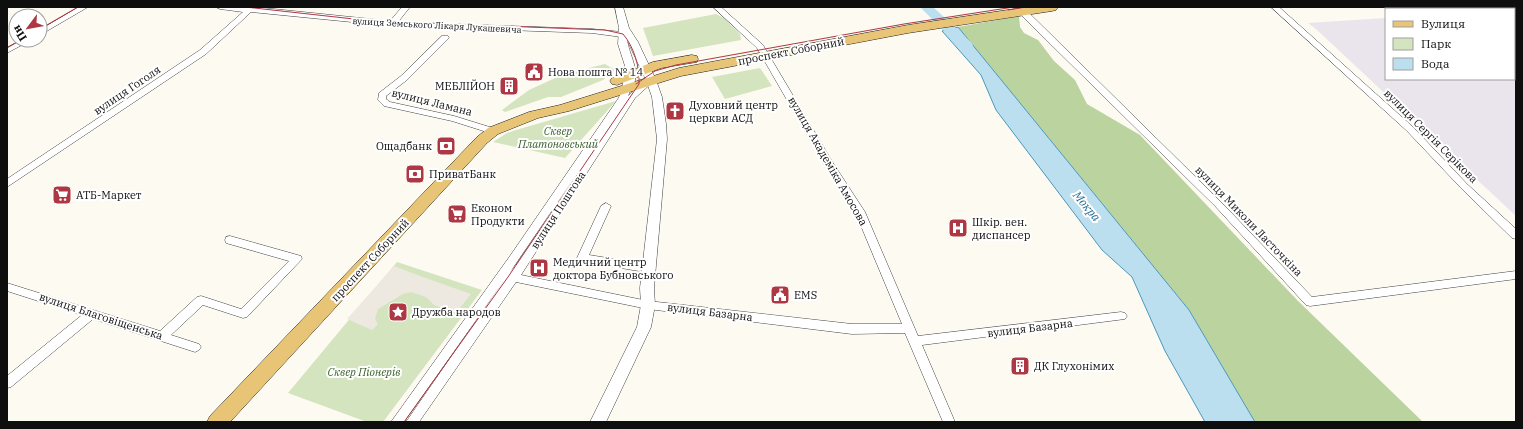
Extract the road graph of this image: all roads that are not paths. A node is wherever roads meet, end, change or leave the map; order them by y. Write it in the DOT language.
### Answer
graph roads {
  1 [pos="84,7"];
  2 [pos="220,7"];
  3 [pos="270,7"];
  4 [pos="406,7"];
  5 [pos="619,7"];
  6 [pos="717,7"];
  7 [pos="992,7"];
  8 [pos="1052,7"];
  9 [pos="1276,7"];
  10 [pos="251,9"];
  11 [pos="1022,11"];
  12 [pos="967,15"];
  13 [pos="394,22"];
  14 [pos="48,27"];
  15 [pos="624,34"];
  16 [pos="445,38"];
  17 [pos="763,52"];
  18 [pos="648,75"];
  19 [pos="628,83"];
  20 [pos="494,131"];
  21 [pos="7,184"];
  22 [pos="606,206"];
  23 [pos="1516,235"];
  24 [pos="230,240"];
  25 [pos="649,266"];
  26 [pos="1516,275"];
  27 [pos="508,277"];
  28 [pos="7,287"];
  29 [pos="648,305"];
  30 [pos="92,313"];
  31 [pos="1121,316"];
  32 [pos="909,328"];
  33 [pos="162,336"];
  34 [pos="916,341"];
  35 [pos="195,347"];
  36 [pos="7,383"];
  37 [pos="217,422"];
  38 [pos="397,422"];
  39 [pos="412,422"];
  40 [pos="598,422"];
  41 [pos="949,422"];
  1 -- 14 [label="street"];
  2 -- 10 [label="street, вулиця Земського Лікаря Лукашевича"];
  3 -- 13 [label="street, вулиця Земського Лікаря Лукашевича"];
  4 -- 13 [label="street"];
  5 -- 15 [label="street"];
  6 -- 17 [label="street, вулиця Академіка Амосова"];
  7 -- 12 [label="main road, проспект Соборний"];
  8 -- 11 [label="main road, проспект Соборний"];
  9 -- 23 [label="street, вулиця Сергія Серікова"];
  10 -- 13 [label="street, вулиця Земського Лікаря Лукашевича"];
  10 -- 21 [label="street, вулиця Гоголя"];
  11 -- 12 [label="main road, проспект Соборний"];
  11 -- 26 [label="street, вулиця Миколи Ласточкіна"];
  12 -- 17 [label="main road, проспект Соборний"];
  13 -- 15 [label="street, вулиця Земського Лікаря Лукашевича"];
  15 -- 18 [label="street"];
  15 -- 19 [label="street"];
  16 -- 20 [label="street, вулиця Ламана"];
  17 -- 18 [label="main road, проспект Соборний"];
  17 -- 32 [label="street, вулиця Академіка Амосова"];
  18 -- 19 [label="main road, проспект Соборний"];
  18 -- 25 [label="street"];
  18 -- 27 [label="street, вулиця Поштова"];
  19 -- 20 [label="main road, проспект Соборний"];
  19 -- 27 [label="street, вулиця Поштова"];
  20 -- 37 [label="main road, проспект Соборний"];
  22 -- 25 [label="street"];
  24 -- 33 [label="street"];
  25 -- 29 [label="street"];
  27 -- 29 [label="street, вулиця Базарна"];
  27 -- 38 [label="street, вулиця Поштова"];
  27 -- 39 [label="street, вулиця Поштова"];
  28 -- 30 [label="street, вулиця Благовіщенська"];
  29 -- 32 [label="street, вулиця Базарна"];
  29 -- 40 [label="street"];
  30 -- 33 [label="street, вулиця Благовіщенська"];
  30 -- 36 [label="street"];
  31 -- 34 [label="street, вулиця Базарна"];
  32 -- 34 [label="street, вулиця Академіка Амосова"];
  33 -- 35 [label="street, вулиця Благовіщенська"];
  34 -- 41 [label="street, вулиця Академіка Амосова"];
}
